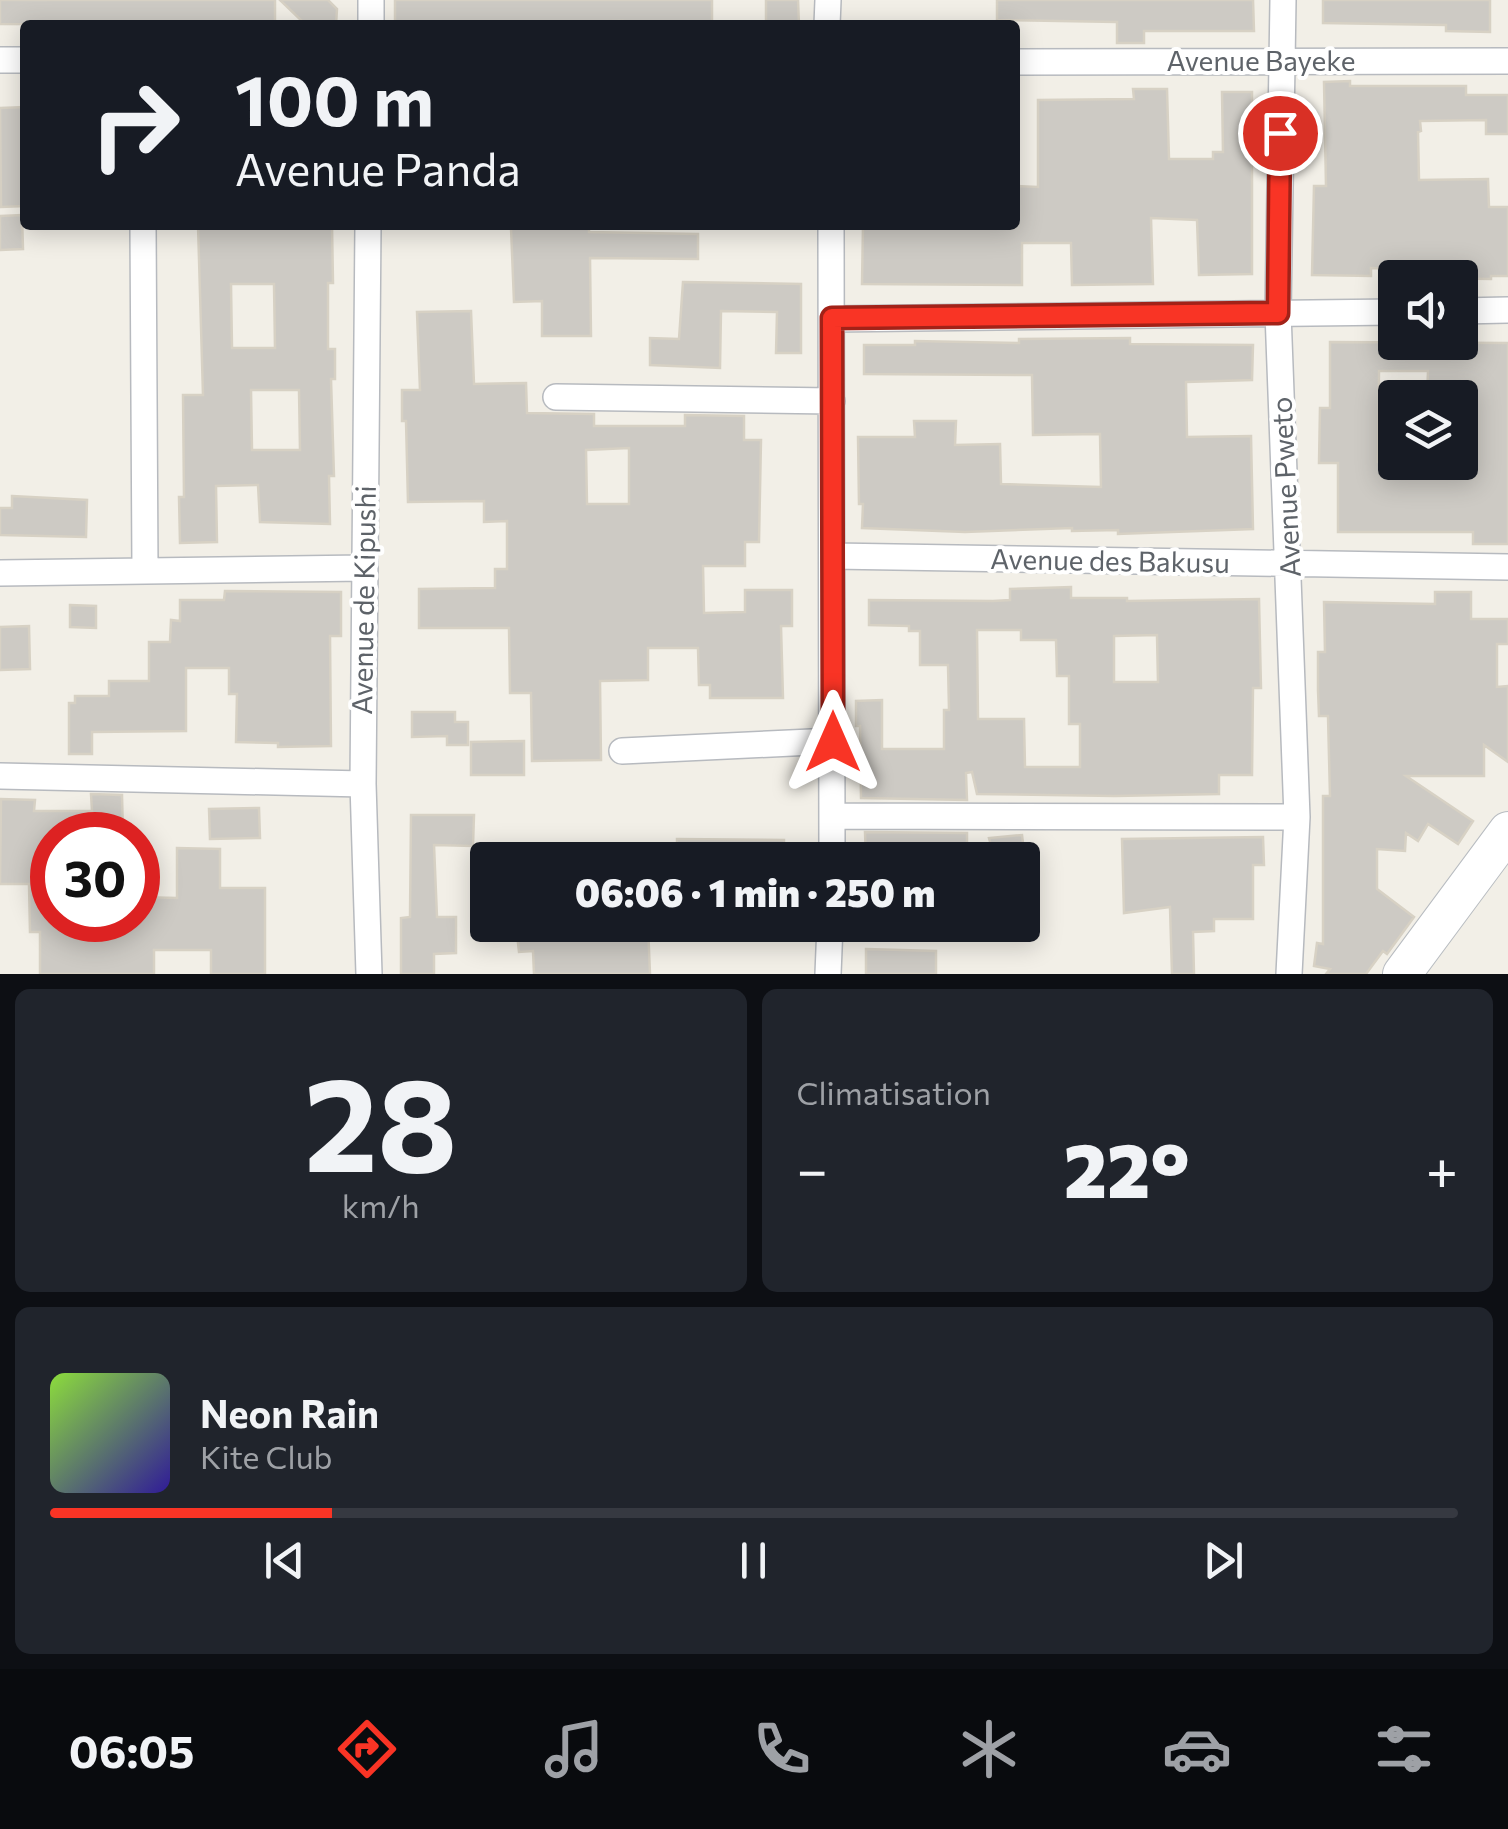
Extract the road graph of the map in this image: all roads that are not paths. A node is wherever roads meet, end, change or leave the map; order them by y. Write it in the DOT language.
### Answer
graph roads {
  1 [pos="1283,0"];
  2 [pos="1508,60"];
  3 [pos="1281,61"];
  4 [pos="1020,62"];
  5 [pos="142,230"];
  6 [pos="368,230"];
  7 [pos="830,230"];
  8 [pos="1508,310"];
  9 [pos="1478,311"];
  10 [pos="1378,312"];
  11 [pos="1278,313"];
  12 [pos="832,318"];
  13 [pos="556,397"];
  14 [pos="832,401"];
  15 [pos="832,556"];
  16 [pos="1290,564"];
  17 [pos="1508,567"];
  18 [pos="364,568"];
  19 [pos="145,570"];
  20 [pos="0,573"];
  21 [pos="833,742"];
  22 [pos="622,751"];
  23 [pos="0,776"];
  24 [pos="363,784"];
  25 [pos="833,816"];
  26 [pos="1297,817"];
  27 [pos="1508,831"];
  28 [pos="832,842"];
  29 [pos="829,942"];
  30 [pos="369,974"];
  31 [pos="828,974"];
  32 [pos="1289,974"];
  33 [pos="1402,974"];
  1 -- 3 [label="street, Avenue Pweto"];
  2 -- 3 [label="street, Avenue Bayeke"];
  3 -- 4 [label="street, Avenue Bayeke"];
  3 -- 11 [label="street, Avenue Pweto"];
  5 -- 19 [label="street"];
  6 -- 18 [label="street, Avenue de Kipushi"];
  7 -- 12 [label="street"];
  8 -- 9 [label="street"];
  10 -- 11 [label="street"];
  11 -- 12 [label="street"];
  11 -- 16 [label="street, Avenue Pweto"];
  12 -- 14 [label="street"];
  13 -- 14 [label="street"];
  14 -- 15 [label="street"];
  15 -- 16 [label="street, Avenue des Bakusu"];
  15 -- 21 [label="street"];
  16 -- 17 [label="street, Avenue des Bakusu"];
  16 -- 26 [label="street, Avenue Pweto"];
  18 -- 19 [label="street"];
  18 -- 24 [label="street, Avenue de Kipushi"];
  19 -- 20 [label="street"];
  21 -- 22 [label="street"];
  21 -- 25 [label="street"];
  23 -- 24 [label="street"];
  24 -- 30 [label="street, Avenue de Kipushi"];
  25 -- 26 [label="street"];
  25 -- 28 [label="street"];
  26 -- 32 [label="street, Avenue Pweto"];
  27 -- 33 [label="street"];
  29 -- 31 [label="street"];
}
